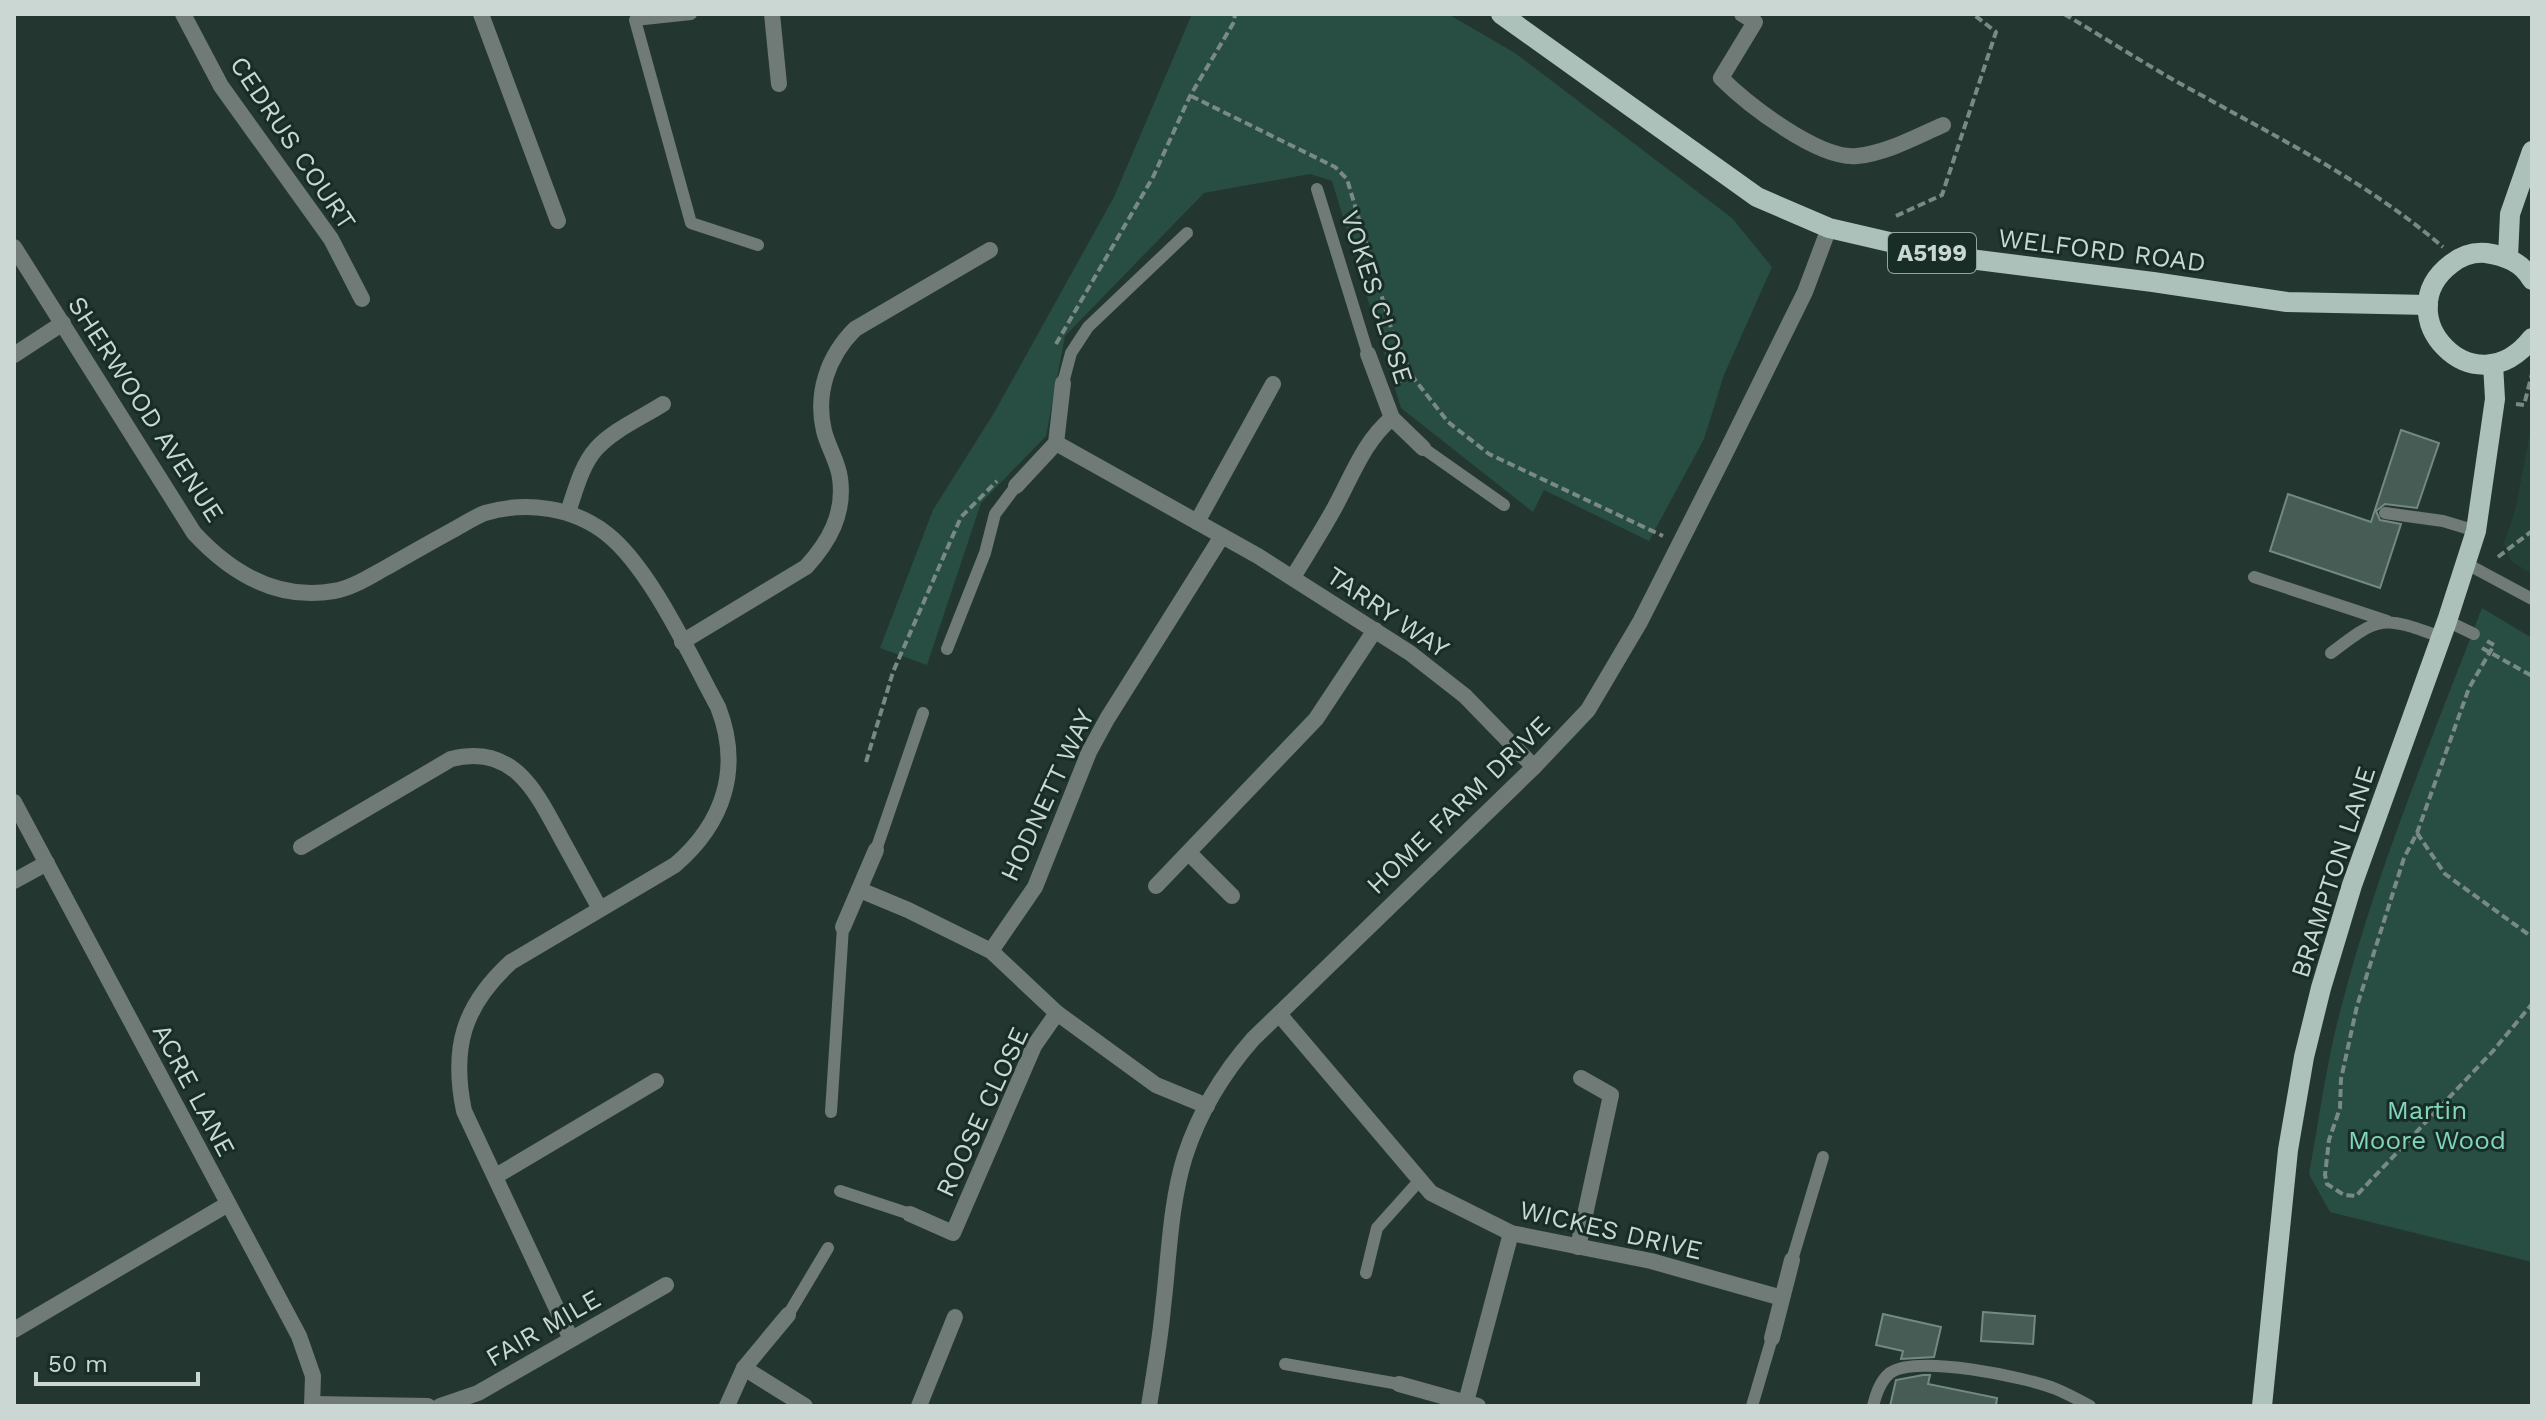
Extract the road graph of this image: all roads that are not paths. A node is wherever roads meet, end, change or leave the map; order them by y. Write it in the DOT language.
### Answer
graph roads {
  1 [pos="183,14"];
  2 [pos="481,14"];
  3 [pos="691,14"];
  4 [pos="772,14"];
  5 [pos="1501,14"];
  6 [pos="1752,17"];
  7 [pos="779,84"];
  8 [pos="1943,125"];
  9 [pos="2532,151"];
  10 [pos="1317,189"];
  11 [pos="2510,214"];
  12 [pos="558,221"];
  13 [pos="1829,228"];
  14 [pos="1187,233"];
  15 [pos="758,245"];
  16 [pos="14,247"];
  17 [pos="990,250"];
  18 [pos="2481,253"];
  19 [pos="2508,257"];
  20 [pos="2532,280"];
  21 [pos="362,299"];
  22 [pos="2428,305"];
  23 [pos="63,323"];
  24 [pos="2532,338"];
  25 [pos="1368,354"];
  26 [pos="14,355"];
  27 [pos="2493,364"];
  28 [pos="1063,383"];
  29 [pos="1273,384"];
  30 [pos="663,404"];
  31 [pos="1392,418"];
  32 [pos="1056,443"];
  33 [pos="1423,448"];
  34 [pos="1016,486"];
  35 [pos="1504,505"];
  36 [pos="568,512"];
  37 [pos="2385,513"];
  38 [pos="1197,522"];
  39 [pos="2476,531"];
  40 [pos="1222,536"];
  41 [pos="2467,564"];
  42 [pos="1293,577"];
  43 [pos="2254,577"];
  44 [pos="2532,599"];
  45 [pos="2387,621"];
  46 [pos="2444,629"];
  47 [pos="1375,630"];
  48 [pos="2477,641"];
  49 [pos="682,642"];
  50 [pos="947,649"];
  51 [pos="2331,653"];
  52 [pos="923,713"];
  53 [pos="1534,767"];
  54 [pos="14,802"];
  55 [pos="301,847"];
  56 [pos="876,850"];
  57 [pos="1189,853"];
  58 [pos="47,863"];
  59 [pos="14,881"];
  60 [pos="1156,886"];
  61 [pos="860,890"];
  62 [pos="1232,896"];
  63 [pos="600,909"];
  64 [pos="843,927"];
  65 [pos="991,951"];
  66 [pos="1057,1013"];
  67 [pos="1279,1014"];
  68 [pos="1581,1078"];
  69 [pos="656,1081"];
  70 [pos="1207,1106"];
  71 [pos="831,1112"];
  72 [pos="1823,1157"];
  73 [pos="496,1176"];
  74 [pos="1420,1180"];
  75 [pos="840,1191"];
  76 [pos="228,1204"];
  77 [pos="910,1214"];
  78 [pos="1511,1233"];
  79 [pos="1578,1247"];
  80 [pos="828,1248"];
  81 [pos="1792,1260"];
  82 [pos="1366,1273"];
  83 [pos="666,1285"];
  84 [pos="1782,1298"];
  85 [pos="788,1315"];
  86 [pos="955,1317"];
  87 [pos="14,1330"];
  88 [pos="1772,1338"];
  89 [pos="571,1339"];
  90 [pos="1285,1364"];
  91 [pos="744,1368"];
  92 [pos="1399,1384"];
  93 [pos="1472,1404"];
  94 [pos="312,1405"];
  95 [pos="428,1406"];
  96 [pos="440,1406"];
  97 [pos="727,1406"];
  98 [pos="805,1406"];
  99 [pos="919,1406"];
  100 [pos="1149,1406"];
  101 [pos="1752,1406"];
  102 [pos="1873,1406"];
  103 [pos="2090,1406"];
  104 [pos="2262,1406"];
  1 -- 21 [label="street, CEDRUS COURT"];
  2 -- 12 [label="street"];
  3 -- 15 [label="lane"];
  4 -- 7 [label="street"];
  5 -- 13 [label="main road, WELFORD ROAD / A5199"];
  6 -- 8 [label="street"];
  9 -- 11 [label="main road"];
  10 -- 25 [label="lane, VOKES CLOSE"];
  11 -- 18 [label="main road"];
  11 -- 19 [label="main road"];
  13 -- 22 [label="main road, WELFORD ROAD / A5199"];
  13 -- 53 [label="street, HOME FARM DRIVE"];
  14 -- 28 [label="lane"];
  16 -- 23 [label="street, SHERWOOD AVENUE"];
  17 -- 49 [label="street"];
  18 -- 19 [label="main road"];
  18 -- 22 [label="main road"];
  19 -- 20 [label="main road"];
  22 -- 27 [label="main road"];
  23 -- 26 [label="street"];
  23 -- 36 [label="street, SHERWOOD AVENUE"];
  24 -- 27 [label="main road"];
  25 -- 31 [label="street, VOKES CLOSE"];
  27 -- 39 [label="main road, BRAMPTON LANE"];
  28 -- 32 [label="street"];
  29 -- 38 [label="street"];
  30 -- 36 [label="street"];
  31 -- 33 [label="street, VOKES CLOSE"];
  31 -- 42 [label="street, VOKES CLOSE"];
  32 -- 34 [label="street"];
  32 -- 38 [label="street, TARRY WAY"];
  33 -- 35 [label="lane, VOKES CLOSE"];
  34 -- 50 [label="lane"];
  36 -- 49 [label="street, SHERWOOD AVENUE"];
  37 -- 39 [label="lane"];
  38 -- 40 [label="street, TARRY WAY"];
  39 -- 41 [label="main road, BRAMPTON LANE"];
  40 -- 42 [label="street, TARRY WAY"];
  40 -- 65 [label="street, HODNETT WAY"];
  41 -- 44 [label="lane"];
  41 -- 46 [label="main road, BRAMPTON LANE"];
  42 -- 47 [label="street, TARRY WAY"];
  43 -- 45 [label="lane"];
  45 -- 46 [label="lane"];
  45 -- 51 [label="lane"];
  46 -- 48 [label="lane"];
  46 -- 104 [label="main road, BRAMPTON LANE"];
  47 -- 53 [label="street, TARRY WAY"];
  47 -- 57 [label="street"];
  49 -- 63 [label="street, SHERWOOD AVENUE"];
  52 -- 56 [label="lane"];
  53 -- 67 [label="street, HOME FARM DRIVE"];
  54 -- 58 [label="street, ACRE LANE"];
  55 -- 63 [label="street"];
  56 -- 61 [label="street"];
  57 -- 60 [label="street"];
  57 -- 62 [label="street"];
  58 -- 59 [label="street"];
  58 -- 76 [label="street, ACRE LANE"];
  61 -- 64 [label="street"];
  61 -- 65 [label="street"];
  63 -- 73 [label="street, SHERWOOD AVENUE"];
  64 -- 71 [label="lane"];
  65 -- 66 [label="street"];
  66 -- 70 [label="street"];
  66 -- 77 [label="street, ROOSE CLOSE"];
  67 -- 70 [label="street, HOME FARM DRIVE"];
  67 -- 74 [label="street, WICKES DRIVE"];
  68 -- 79 [label="street"];
  69 -- 73 [label="street"];
  70 -- 100 [label="street, HOME FARM DRIVE"];
  72 -- 81 [label="lane"];
  73 -- 89 [label="street, SHERWOOD AVENUE"];
  74 -- 78 [label="street, WICKES DRIVE"];
  74 -- 82 [label="lane"];
  75 -- 77 [label="lane"];
  76 -- 87 [label="street"];
  76 -- 94 [label="street, ACRE LANE"];
  78 -- 79 [label="street, WICKES DRIVE"];
  78 -- 93 [label="street"];
  79 -- 84 [label="street, WICKES DRIVE"];
  80 -- 85 [label="lane"];
  81 -- 84 [label="street"];
  83 -- 89 [label="street, FAIR MILE"];
  84 -- 88 [label="street"];
  85 -- 91 [label="street"];
  86 -- 99 [label="street"];
  88 -- 101 [label="lane"];
  89 -- 96 [label="street, FAIR MILE"];
  90 -- 92 [label="lane"];
  91 -- 97 [label="street"];
  91 -- 98 [label="street"];
  92 -- 93 [label="street"];
  94 -- 95 [label="street"];
  102 -- 103 [label="lane"];
}
